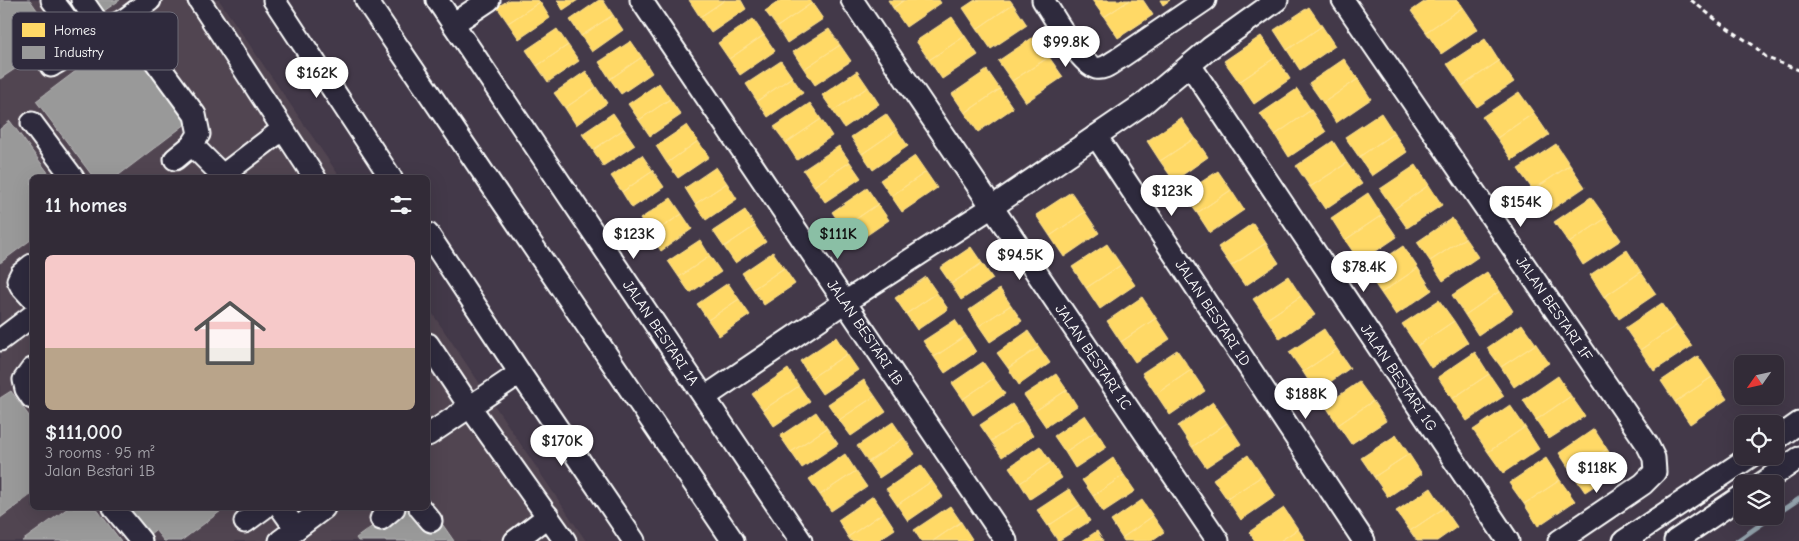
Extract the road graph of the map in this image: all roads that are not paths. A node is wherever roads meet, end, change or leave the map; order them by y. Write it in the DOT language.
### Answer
graph roads {
  1 [pos="52,0"];
  2 [pos="82,0"];
  3 [pos="150,0"];
  4 [pos="199,0"];
  5 [pos="274,0"];
  6 [pos="366,0"];
  7 [pos="437,0"];
  8 [pos="489,0"];
  9 [pos="641,0"];
  10 [pos="852,0"];
  11 [pos="1043,0"];
  12 [pos="1204,0"];
  13 [pos="1277,0"];
  14 [pos="1343,0"];
  15 [pos="60,12"];
  16 [pos="90,12"];
  17 [pos="134,12"];
  18 [pos="453,24"];
  19 [pos="1190,65"];
  20 [pos="162,70"];
  21 [pos="32,122"];
  22 [pos="283,130"];
  23 [pos="1096,136"];
  24 [pos="192,145"];
  25 [pos="175,159"];
  26 [pos="71,175"];
  27 [pos="220,175"];
  28 [pos="222,175"];
  29 [pos="313,175"];
  30 [pos="389,175"];
  31 [pos="992,207"];
  32 [pos="430,237"];
  33 [pos="30,267"];
  34 [pos="30,296"];
  35 [pos="845,302"];
  36 [pos="30,324"];
  37 [pos="0,340"];
  38 [pos="430,347"];
  39 [pos="30,372"];
  40 [pos="520,373"];
  41 [pos="30,395"];
  42 [pos="704,397"];
  43 [pos="470,407"];
  44 [pos="1799,424"];
  45 [pos="430,434"];
  46 [pos="1784,434"];
  47 [pos="1799,458"];
  48 [pos="1737,465"];
  49 [pos="1774,475"];
  50 [pos="1734,501"];
  51 [pos="116,510"];
  52 [pos="261,510"];
  53 [pos="282,510"];
  54 [pos="321,510"];
  55 [pos="548,516"];
  56 [pos="245,522"];
  57 [pos="288,535"];
  58 [pos="141,541"];
  59 [pos="514,541"];
  60 [pos="566,541"];
  61 [pos="634,541"];
  62 [pos="733,541"];
  63 [pos="801,541"];
  64 [pos="1006,541"];
  65 [pos="1218,541"];
  66 [pos="1364,541"];
  67 [pos="1508,541"];
  68 [pos="1559,541"];
  69 [pos="1624,541"];
  70 [pos="1676,541"];
  1 -- 15 [label="street"];
  2 -- 16 [label="street"];
  3 -- 17 [label="street"];
  4 -- 22 [label="street"];
  5 -- 30 [label="street"];
  6 -- 62 [label="street"];
  7 -- 18 [label="street, JALAN BESTARI 1A"];
  8 -- 18 [label="street"];
  9 -- 35 [label="street, JALAN BESTARI 1B"];
  10 -- 31 [label="street, JALAN BESTARI 1C"];
  11 -- 12 [label="street"];
  13 -- 19 [label="street"];
  14 -- 68 [label="street, JALAN BESTARI 1F"];
  18 -- 42 [label="street, JALAN BESTARI 1A"];
  19 -- 23 [label="street"];
  19 -- 67 [label="street, JALAN BESTARI 1G"];
  20 -- 24 [label="street"];
  21 -- 26 [label="street"];
  22 -- 28 [label="street"];
  22 -- 29 [label="street"];
  23 -- 31 [label="street"];
  23 -- 66 [label="street, JALAN BESTARI 1D"];
  24 -- 25 [label="street"];
  24 -- 27 [label="street"];
  31 -- 35 [label="street"];
  31 -- 65 [label="street, JALAN BESTARI 1C"];
  32 -- 40 [label="street"];
  33 -- 34 [label="street"];
  35 -- 42 [label="street"];
  35 -- 64 [label="street, JALAN BESTARI 1B"];
  36 -- 37 [label="street"];
  38 -- 43 [label="street"];
  39 -- 41 [label="street"];
  40 -- 43 [label="street"];
  40 -- 61 [label="street"];
  42 -- 63 [label="street, JALAN BESTARI 1A"];
  43 -- 45 [label="street"];
  43 -- 55 [label="street"];
  44 -- 46 [label="street"];
  47 -- 49 [label="street"];
  48 -- 69 [label="street"];
  50 -- 70 [label="street"];
  51 -- 58 [label="street"];
  52 -- 56 [label="street"];
  53 -- 57 [label="street"];
  54 -- 57 [label="street"];
  55 -- 59 [label="street"];
  55 -- 60 [label="street"];
}
